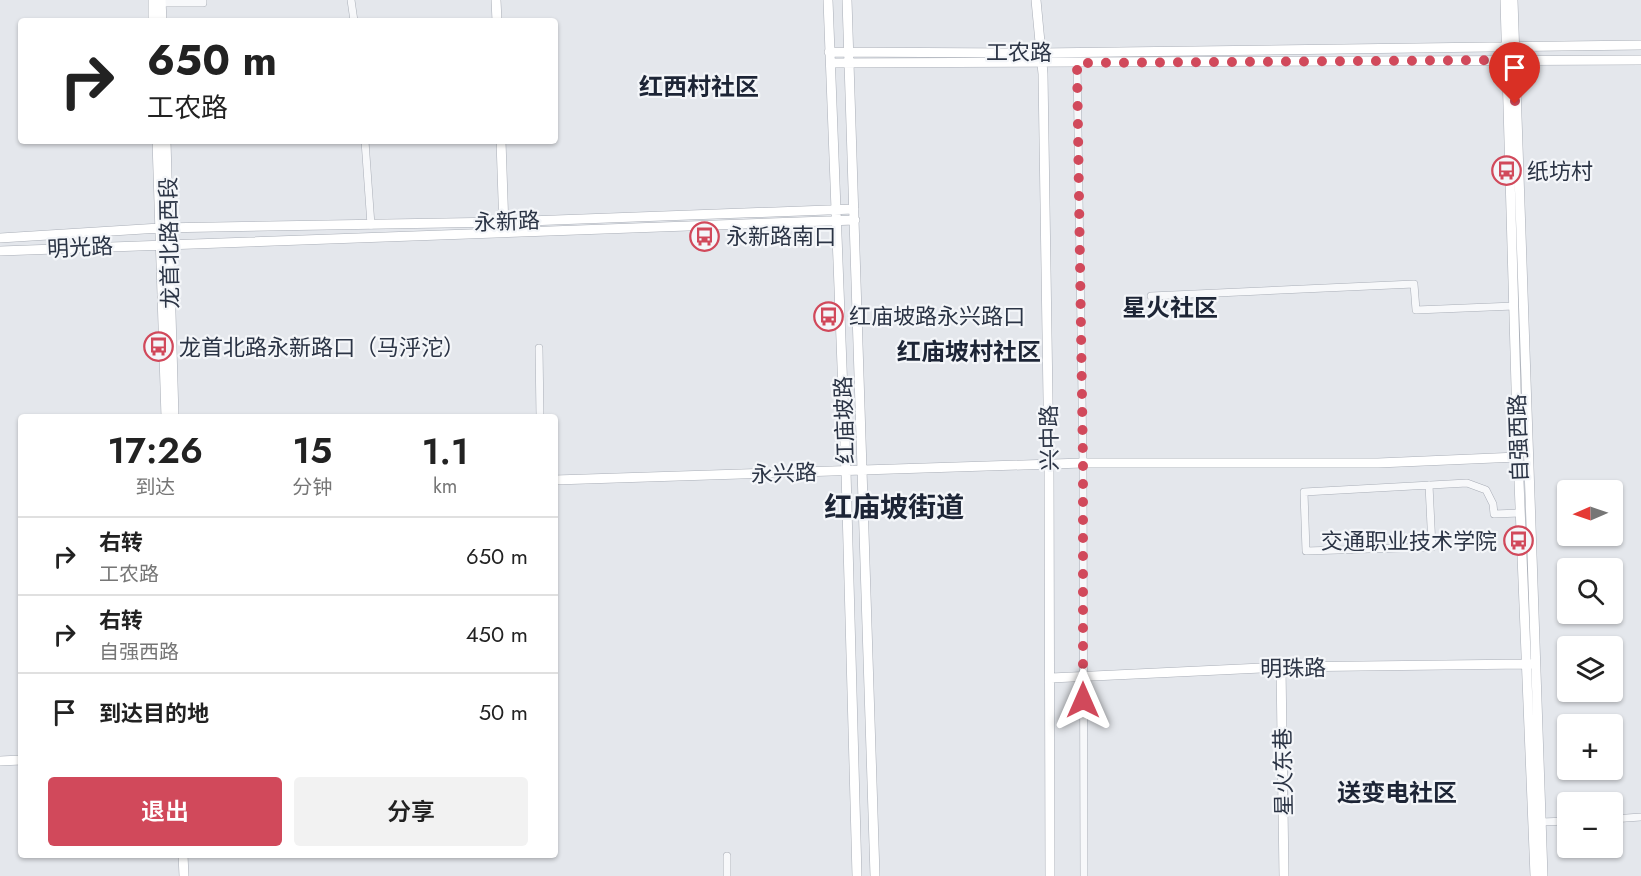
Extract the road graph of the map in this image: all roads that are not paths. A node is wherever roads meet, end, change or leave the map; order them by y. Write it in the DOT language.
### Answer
graph roads {
  1 [pos="203,0"];
  2 [pos="351,0"];
  3 [pos="496,0"];
  4 [pos="828,0"];
  5 [pos="847,0"];
  6 [pos="1036,0"];
  7 [pos="1505,0"];
  8 [pos="1513,0"];
  9 [pos="158,1"];
  10 [pos="154,18"];
  11 [pos="161,18"];
  12 [pos="354,18"];
  13 [pos="497,18"];
  14 [pos="1641,45"];
  15 [pos="1510,48"];
  16 [pos="830,52"];
  17 [pos="849,52"];
  18 [pos="1041,53"];
  19 [pos="1510,60"];
  20 [pos="1641,60"];
  21 [pos="831,63"];
  22 [pos="1042,63"];
  23 [pos="1077,63"];
  24 [pos="849,64"];
  25 [pos="157,144"];
  26 [pos="166,144"];
  27 [pos="365,144"];
  28 [pos="501,144"];
  29 [pos="837,209"];
  30 [pos="854,209"];
  31 [pos="855,220"];
  32 [pos="837,221"];
  33 [pos="504,222"];
  34 [pos="371,225"];
  35 [pos="165,229"];
  36 [pos="504,233"];
  37 [pos="0,238"];
  38 [pos="165,243"];
  39 [pos="0,250"];
  40 [pos="1151,297"];
  41 [pos="1514,306"];
  42 [pos="539,348"];
  43 [pos="166,414"];
  44 [pos="174,414"];
  45 [pos="540,414"];
  46 [pos="1518,457"];
  47 [pos="1083,463"];
  48 [pos="1049,464"];
  49 [pos="846,471"];
  50 [pos="862,471"];
  51 [pos="558,480"];
  52 [pos="1429,485"];
  53 [pos="1520,513"];
  54 [pos="1531,664"];
  55 [pos="1281,667"];
  56 [pos="1051,678"];
  57 [pos="1083,678"];
  58 [pos="18,760"];
  59 [pos="0,761"];
  60 [pos="1641,817"];
  61 [pos="1623,818"];
  62 [pos="1557,821"];
  63 [pos="1541,822"];
  64 [pos="727,856"];
  65 [pos="183,858"];
  66 [pos="190,858"];
  67 [pos="184,876"];
  68 [pos="190,876"];
  69 [pos="727,876"];
  70 [pos="857,876"];
  71 [pos="875,876"];
  72 [pos="1050,876"];
  73 [pos="1084,876"];
  74 [pos="1284,876"];
  75 [pos="1535,876"];
  76 [pos="1543,876"];
  1 -- 9 [label="street"];
  2 -- 12 [label="street"];
  3 -- 13 [label="main road"];
  4 -- 16 [label="main road, 红庙坡路"];
  5 -- 17 [label="main road, 红庙坡路"];
  6 -- 18 [label="main road, 兴中路"];
  7 -- 15 [label="main road, 自强西路"];
  8 -- 15 [label="main road, 自强西路"];
  9 -- 10 [label="main road"];
  9 -- 11 [label="main road"];
  14 -- 15 [label="main road, 工农路"];
  15 -- 18 [label="main road, 工农路"];
  15 -- 19 [label="main road, 自强西路"];
  16 -- 17 [label="main road, 工农路"];
  16 -- 21 [label="main road, 红庙坡路"];
  17 -- 18 [label="main road, 工农路"];
  17 -- 24 [label="main road, 红庙坡路"];
  18 -- 22 [label="main road, 兴中路"];
  19 -- 20 [label="main road, 工农路"];
  19 -- 23 [label="main road, 工农路"];
  19 -- 41 [label="main road, 自强西路"];
  19 -- 54 [label="main road, 自强西路"];
  21 -- 24 [label="main road, 工农路"];
  21 -- 29 [label="main road, 红庙坡路"];
  22 -- 23 [label="main road, 工农路"];
  22 -- 24 [label="main road, 工农路"];
  22 -- 48 [label="main road, 兴中路"];
  23 -- 47 [label="street"];
  24 -- 30 [label="main road, 红庙坡路"];
  25 -- 35 [label="main road, 龙首北路西段"];
  26 -- 35 [label="main road, 龙首北路西段"];
  27 -- 34 [label="street"];
  28 -- 33 [label="main road"];
  29 -- 30 [label="main road, 永新路"];
  29 -- 32 [label="main road, 红庙坡路"];
  29 -- 33 [label="main road, 永新路"];
  30 -- 31 [label="main road, 红庙坡路"];
  31 -- 32 [label="main road, 永新路"];
  31 -- 50 [label="main road, 红庙坡路"];
  32 -- 36 [label="main road, 永新路"];
  32 -- 49 [label="main road, 红庙坡路"];
  33 -- 34 [label="main road, 永新路"];
  33 -- 36 [label="main road"];
  34 -- 35 [label="main road, 永新路"];
  35 -- 37 [label="main road, 明光路"];
  35 -- 38 [label="main road, 龙首北路西段"];
  36 -- 38 [label="main road, 永新路"];
  38 -- 39 [label="main road, 明光路"];
  38 -- 43 [label="main road, 龙首北路西段"];
  38 -- 44 [label="main road, 龙首北路西段"];
  40 -- 41 [label="street"];
  41 -- 46 [label="main road, 自强西路"];
  42 -- 45 [label="street"];
  46 -- 47 [label="main road, 永兴路"];
  46 -- 53 [label="main road, 自强西路"];
  47 -- 48 [label="main road, 永兴路"];
  47 -- 57 [label="street"];
  48 -- 50 [label="main road, 永兴路"];
  48 -- 56 [label="main road, 兴中路"];
  49 -- 50 [label="main road, 永兴路"];
  49 -- 51 [label="main road, 永兴路"];
  49 -- 70 [label="main road, 红庙坡路"];
  50 -- 71 [label="main road, 红庙坡路"];
  52 -- 52 [label="street"];
  52 -- 53 [label="street"];
  53 -- 54 [label="main road, 自强西路"];
  54 -- 55 [label="main road, 明珠路"];
  54 -- 63 [label="main road, 自强西路"];
  54 -- 75 [label="main road, 自强西路"];
  55 -- 57 [label="main road, 明珠路"];
  55 -- 74 [label="main road, 星火东巷"];
  56 -- 57 [label="main road, 明珠路"];
  56 -- 72 [label="main road, 兴中路"];
  57 -- 73 [label="street"];
  58 -- 59 [label="main road"];
  60 -- 61 [label="street"];
  62 -- 63 [label="street"];
  63 -- 76 [label="main road, 自强西路"];
  64 -- 69 [label="street"];
  65 -- 67 [label="main road"];
  66 -- 68 [label="main road"];
}
